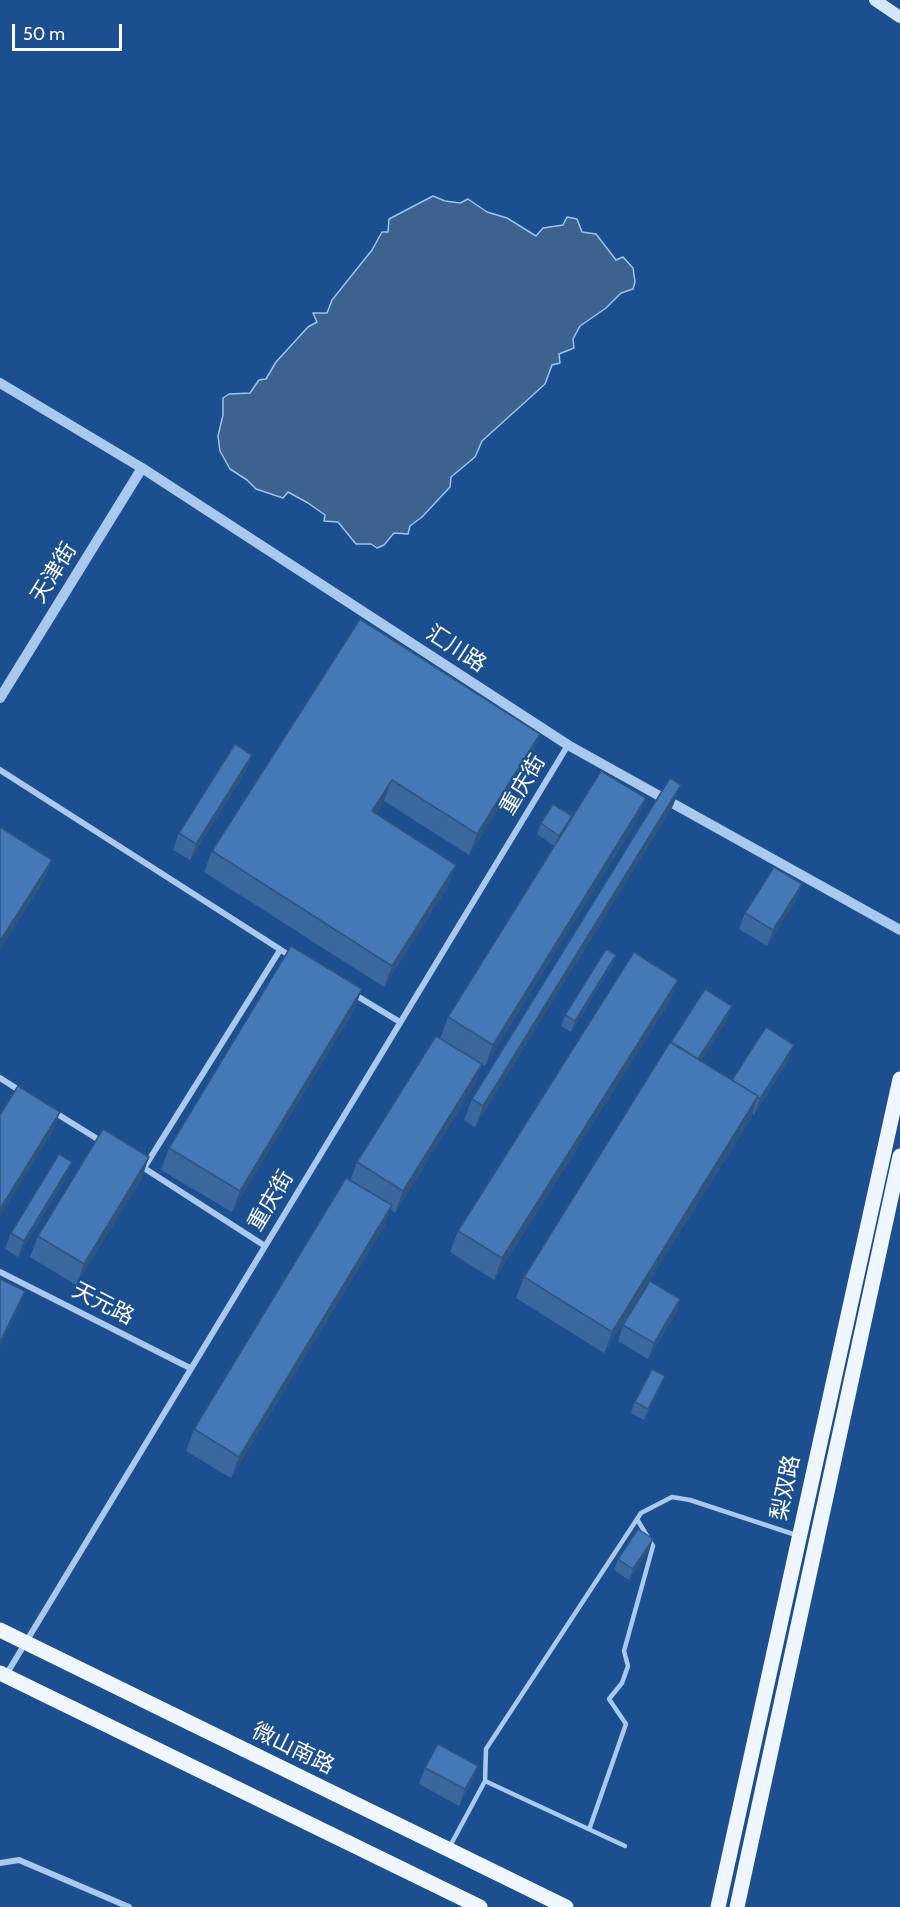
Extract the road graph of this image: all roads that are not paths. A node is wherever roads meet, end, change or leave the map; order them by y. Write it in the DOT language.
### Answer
graph roads {
  1 [pos="875,0"];
  2 [pos="900,17"];
  3 [pos="0,383"];
  4 [pos="142,468"];
  5 [pos="0,698"];
  6 [pos="568,745"];
  7 [pos="0,770"];
  8 [pos="900,930"];
  9 [pos="280,950"];
  10 [pos="300,962"];
  11 [pos="340,986"];
  12 [pos="400,1022"];
  13 [pos="0,1078"];
  14 [pos="900,1079"];
  15 [pos="29,1096"];
  16 [pos="48,1108"];
  17 [pos="115,1150"];
  18 [pos="900,1156"];
  19 [pos="134,1162"];
  20 [pos="144,1168"];
  21 [pos="265,1246"];
  22 [pos="0,1272"];
  23 [pos="190,1368"];
  24 [pos="637,1519"];
  25 [pos="798,1536"];
  26 [pos="0,1630"];
  27 [pos="24,1642"];
  28 [pos="3,1674"];
  29 [pos="485,1781"];
  30 [pos="590,1827"];
  31 [pos="625,1846"];
  32 [pos="448,1850"];
  33 [pos="0,1863"];
  34 [pos="129,1907"];
  35 [pos="480,1907"];
  36 [pos="566,1907"];
  37 [pos="718,1907"];
  38 [pos="737,1907"];
  1 -- 2 [label="main road"];
  3 -- 4 [label="street, 汇川路"];
  4 -- 5 [label="street, 天津街"];
  4 -- 6 [label="street, 汇川路"];
  6 -- 8 [label="street, 汇川路"];
  6 -- 12 [label="street, 重庆街"];
  7 -- 9 [label="street"];
  9 -- 10 [label="street"];
  9 -- 20 [label="street"];
  11 -- 12 [label="street"];
  12 -- 21 [label="street, 重庆街"];
  13 -- 15 [label="street"];
  14 -- 25 [label="main road, 梨双路"];
  16 -- 17 [label="street"];
  18 -- 38 [label="main road, 梨双路"];
  19 -- 20 [label="street"];
  20 -- 21 [label="street"];
  21 -- 23 [label="street, 重庆街"];
  22 -- 23 [label="street, 天元路"];
  23 -- 27 [label="street, 重庆街"];
  24 -- 25 [label="lane"];
  24 -- 29 [label="lane"];
  24 -- 30 [label="lane"];
  25 -- 37 [label="main road, 梨双路"];
  26 -- 27 [label="main road, 微山南路"];
  27 -- 28 [label="street, 重庆街"];
  27 -- 32 [label="main road, 微山南路"];
  28 -- 35 [label="main road"];
  29 -- 30 [label="lane"];
  29 -- 32 [label="lane"];
  30 -- 31 [label="lane"];
  32 -- 36 [label="main road, 微山南路"];
  33 -- 34 [label="street"];
}
